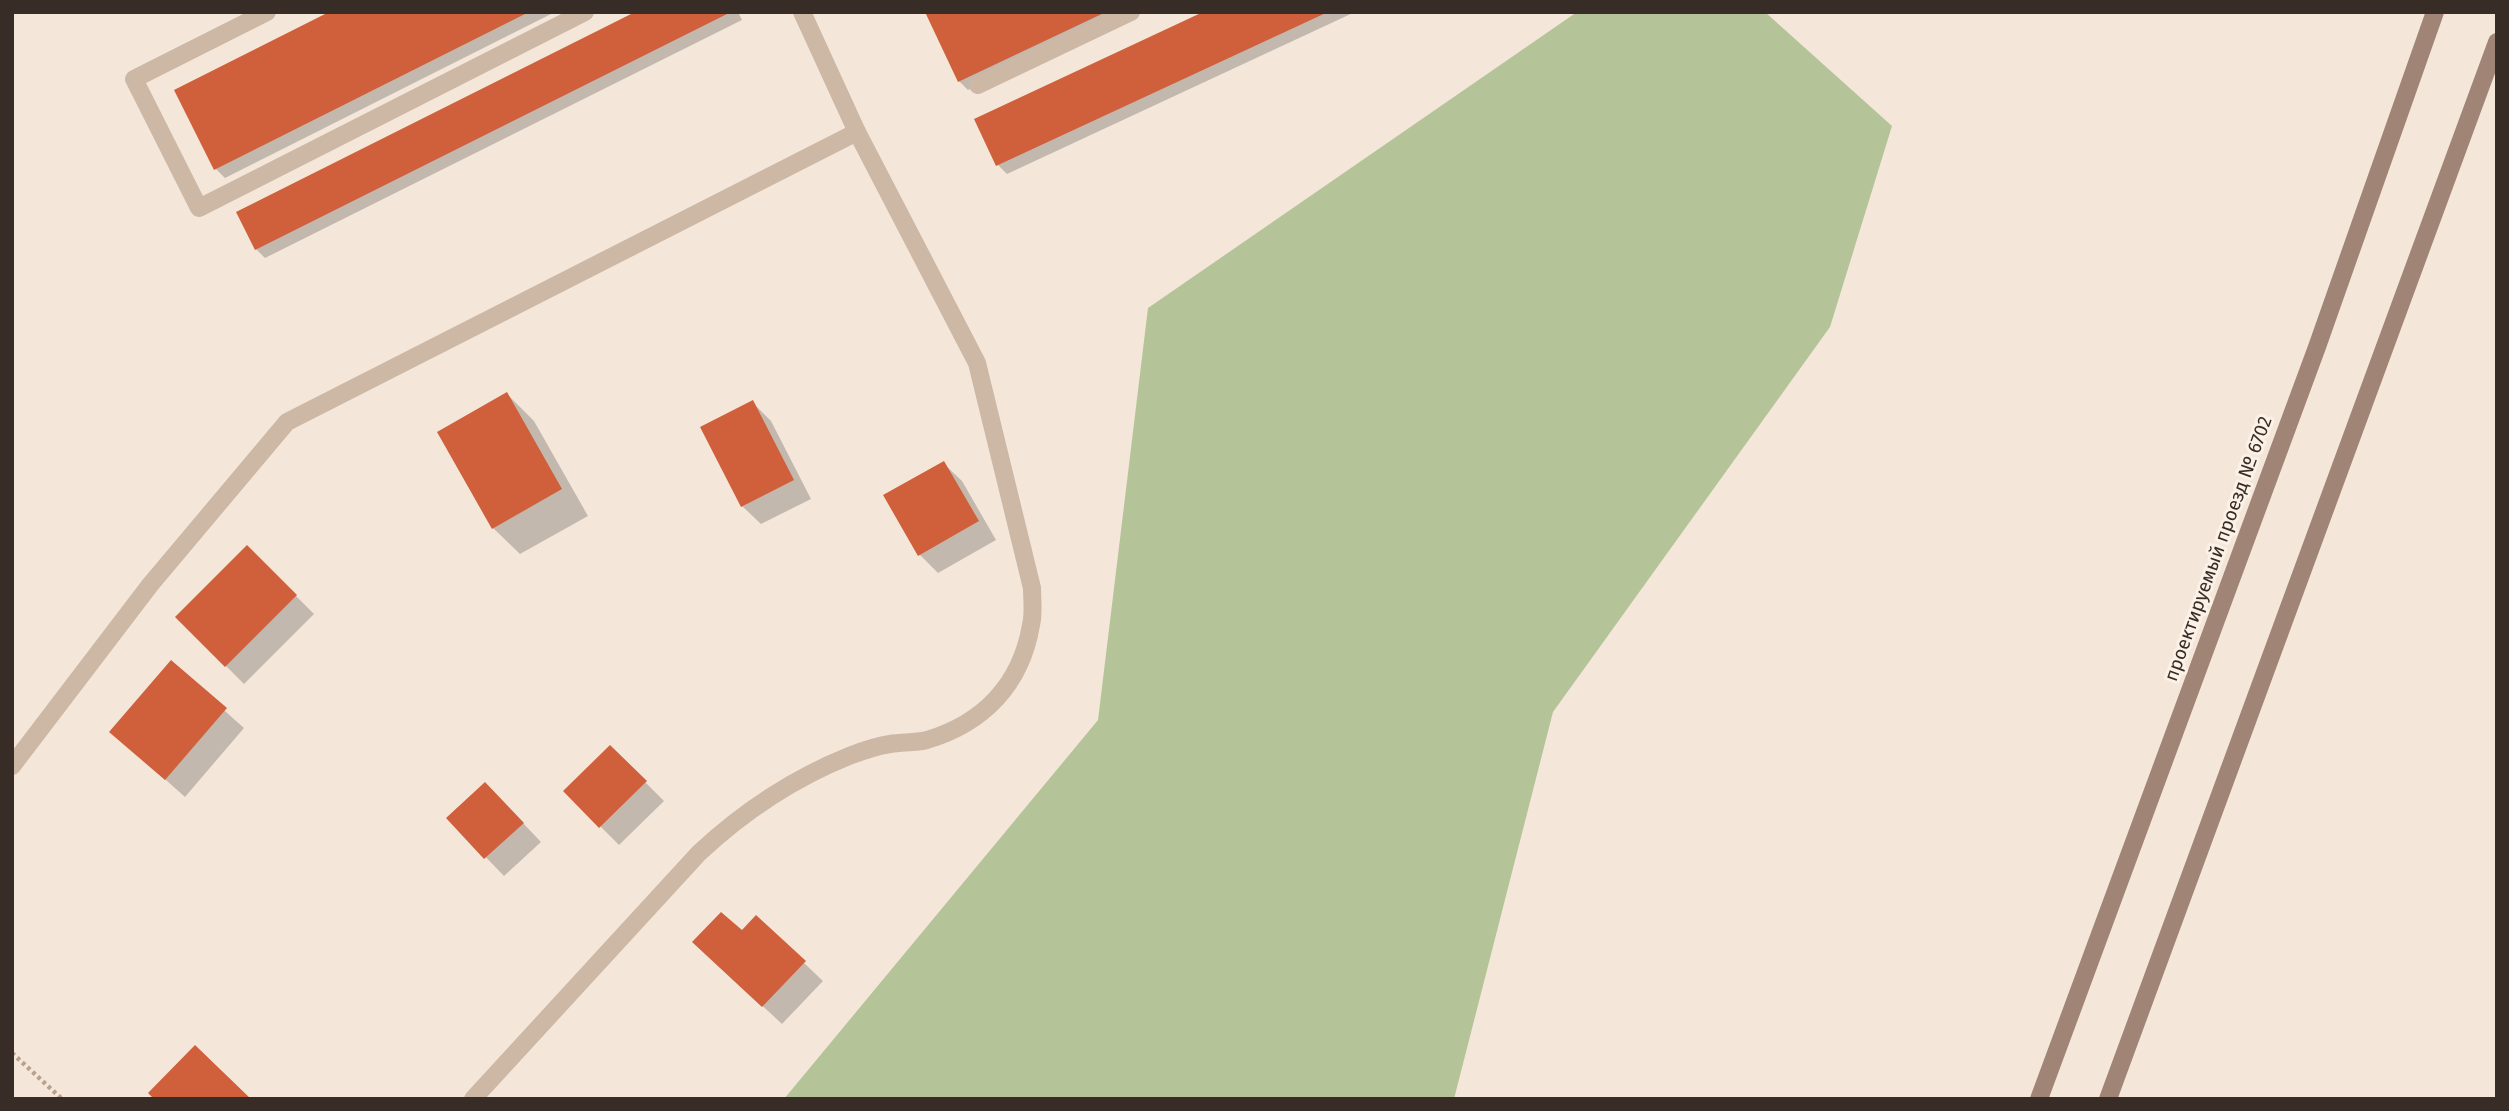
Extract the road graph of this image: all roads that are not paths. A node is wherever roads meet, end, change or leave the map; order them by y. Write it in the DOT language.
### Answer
graph roads {
  1 [pos="267,12"];
  2 [pos="585,12"];
  3 [pos="802,12"];
  4 [pos="1131,12"];
  5 [pos="2435,12"];
  6 [pos="2497,42"];
  7 [pos="978,85"];
  8 [pos="857,132"];
  9 [pos="12,766"];
  10 [pos="472,1099"];
  11 [pos="2039,1099"];
  12 [pos="2108,1099"];
  1 -- 2 [label="street"];
  3 -- 8 [label="street"];
  4 -- 7 [label="street"];
  5 -- 11 [label="main road, проектируемый проезд № 6702"];
  6 -- 12 [label="main road"];
  8 -- 9 [label="street"];
  8 -- 10 [label="street"];
}
